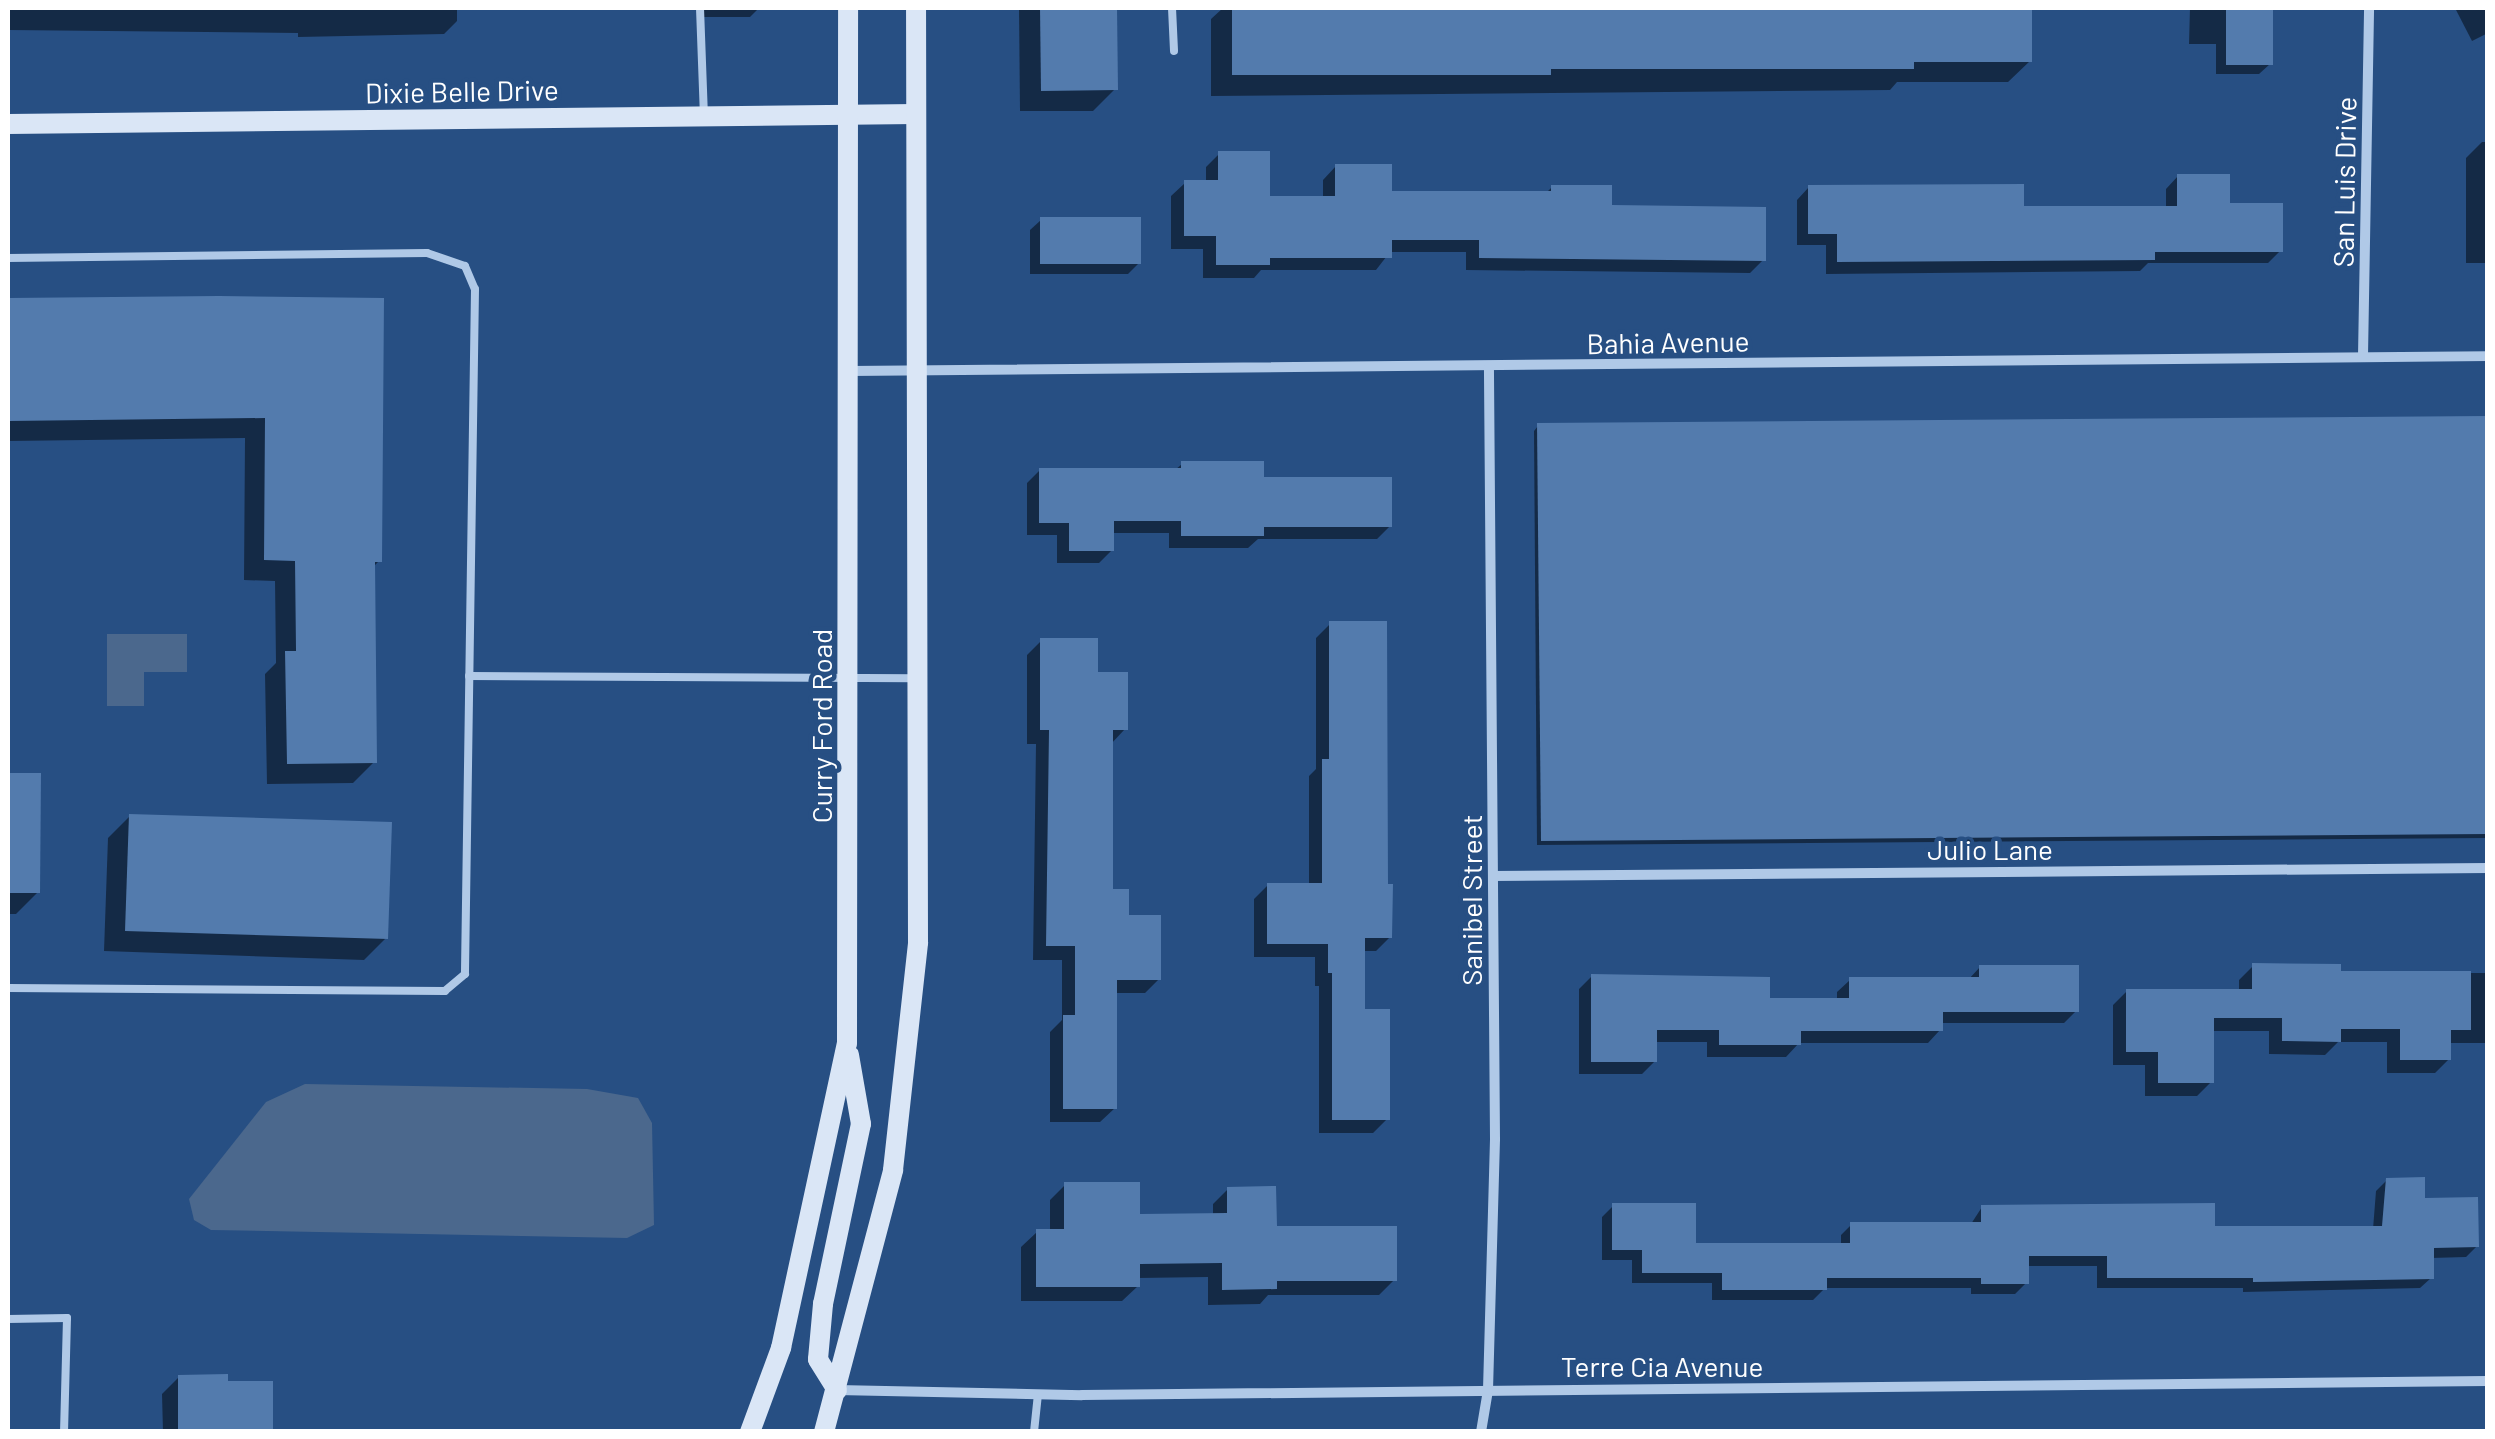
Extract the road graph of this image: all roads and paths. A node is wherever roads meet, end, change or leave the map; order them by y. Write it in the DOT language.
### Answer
graph roads {
  1 [pos="700,8"];
  2 [pos="848,8"];
  3 [pos="916,8"];
  4 [pos="1172,8"];
  5 [pos="2369,8"];
  6 [pos="1174,51"];
  7 [pos="850,114"];
  8 [pos="916,114"];
  9 [pos="704,116"];
  10 [pos="8,124"];
  11 [pos="8,258"];
  12 [pos="2363,356"];
  13 [pos="2488,356"];
  14 [pos="1488,367"];
  15 [pos="916,368"];
  16 [pos="850,371"];
  17 [pos="469,676"];
  18 [pos="848,678"];
  19 [pos="918,678"];
  20 [pos="2488,868"];
  21 [pos="1493,876"];
  22 [pos="8,988"];
  23 [pos="847,1043"];
  24 [pos="8,1319"];
  25 [pos="2488,1382"];
  26 [pos="836,1390"];
  27 [pos="1488,1390"];
  28 [pos="1038,1394"];
  29 [pos="64,1432"];
  30 [pos="750,1432"];
  31 [pos="824,1432"];
  32 [pos="1034,1432"];
  33 [pos="1481,1432"];
  1 -- 9 [label="lane"];
  2 -- 7 [label="main road, Curry Ford Road"];
  3 -- 8 [label="main road"];
  4 -- 6 [label="lane"];
  5 -- 12 [label="street, San Luis Drive"];
  7 -- 8 [label="main road, Dixie Belle Drive"];
  7 -- 9 [label="main road, Dixie Belle Drive"];
  7 -- 16 [label="main road, Curry Ford Road"];
  8 -- 15 [label="main road"];
  9 -- 10 [label="main road, Dixie Belle Drive"];
  11 -- 17 [label="lane"];
  12 -- 13 [label="street, Bahia Avenue"];
  12 -- 14 [label="street, Bahia Avenue"];
  14 -- 15 [label="street, Bahia Avenue"];
  14 -- 21 [label="street, Sanibel Street"];
  15 -- 16 [label="street, Bahia Avenue"];
  15 -- 19 [label="main road"];
  16 -- 18 [label="main road, Curry Ford Road"];
  17 -- 18 [label="lane"];
  17 -- 22 [label="lane"];
  18 -- 19 [label="lane"];
  18 -- 23 [label="main road, Curry Ford Road"];
  19 -- 26 [label="main road"];
  20 -- 21 [label="street, Julio Lane"];
  21 -- 27 [label="street, Sanibel Street"];
  23 -- 26 [label="main road"];
  23 -- 30 [label="main road, Curry Ford Road"];
  24 -- 29 [label="lane"];
  25 -- 27 [label="street, Terre Cia Avenue"];
  26 -- 28 [label="street, Terre Cia Avenue"];
  26 -- 31 [label="main road"];
  27 -- 28 [label="street, Terre Cia Avenue"];
  27 -- 33 [label="street, Sanibel Street"];
  28 -- 32 [label="lane"];
}
